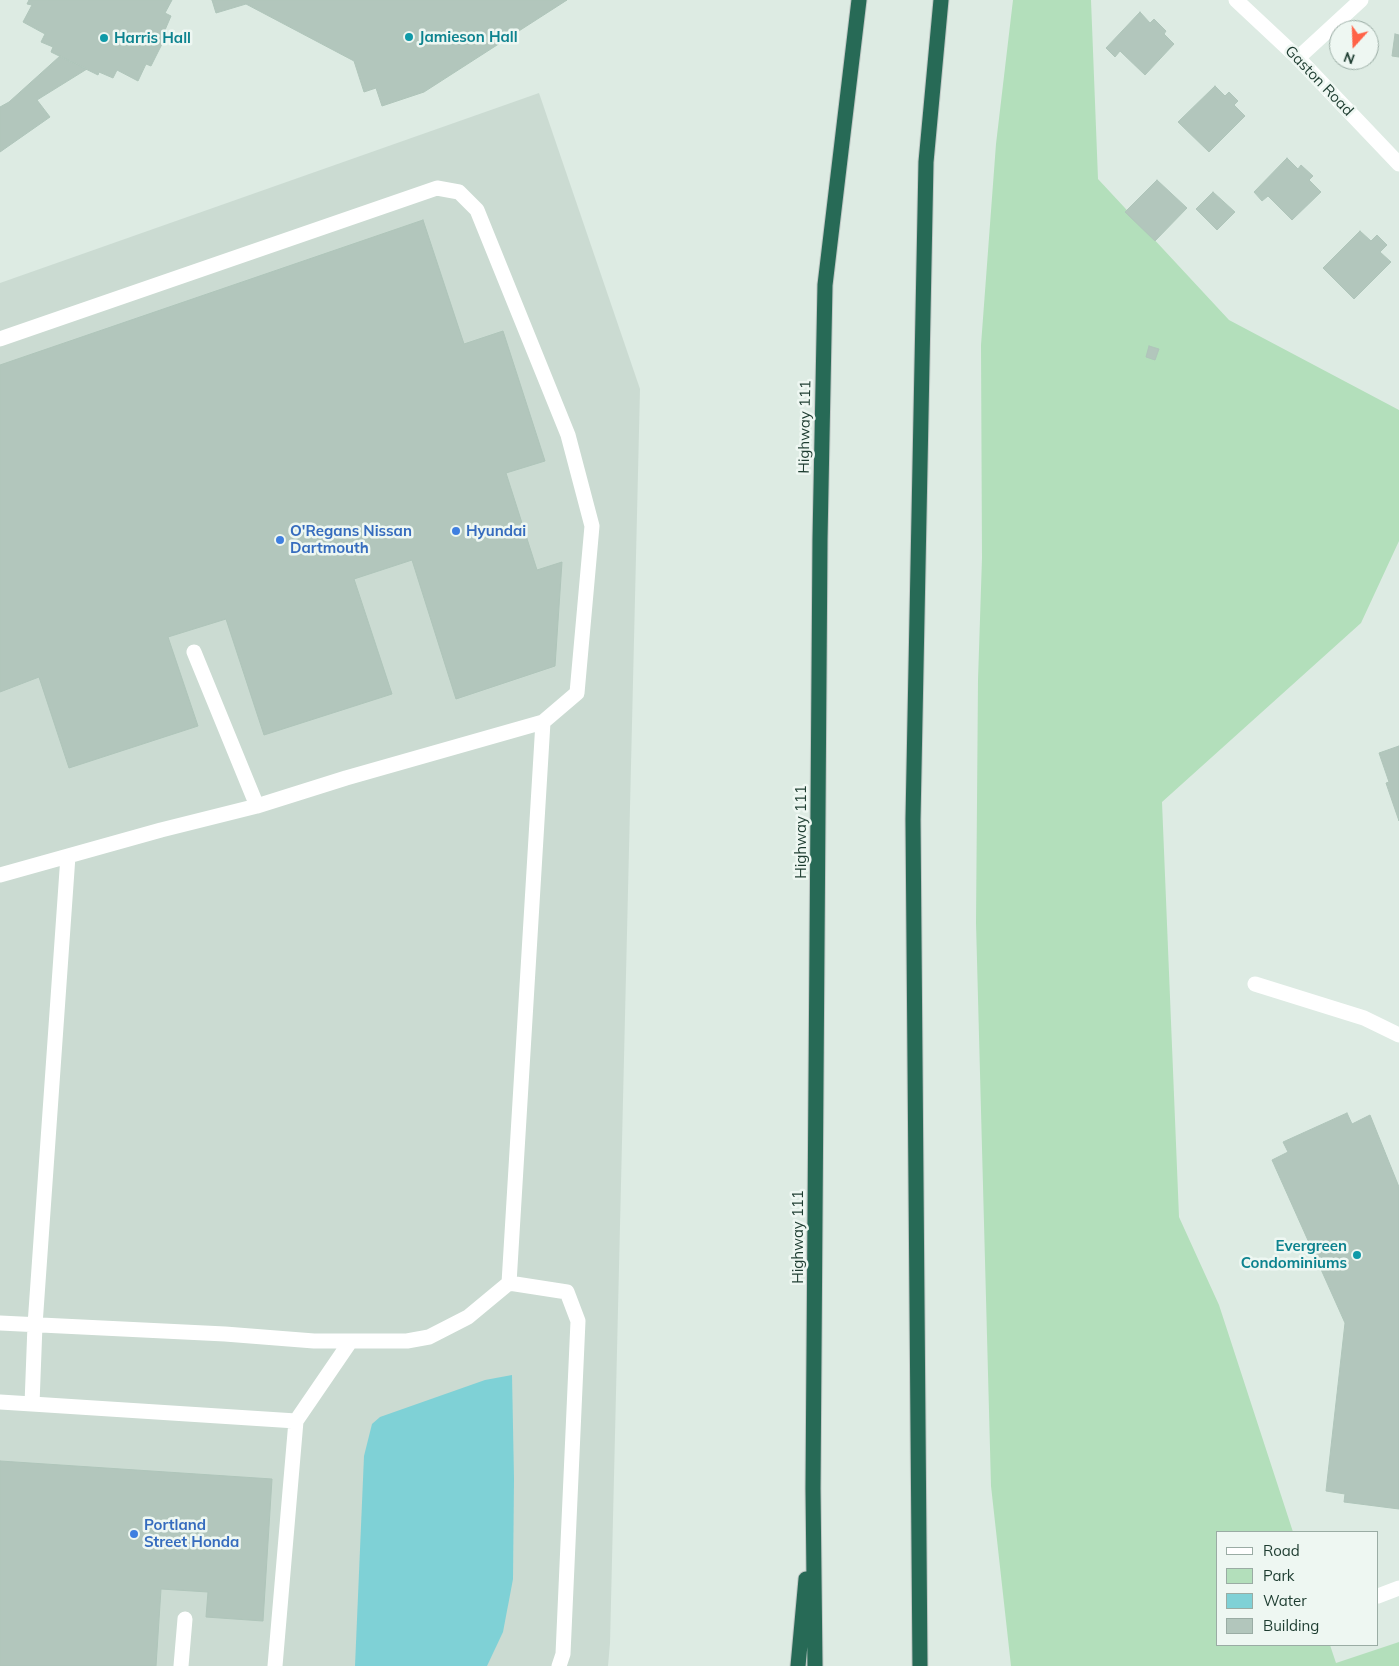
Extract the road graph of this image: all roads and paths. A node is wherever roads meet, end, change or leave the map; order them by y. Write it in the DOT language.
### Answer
graph roads {
  1 [pos="859,0"];
  2 [pos="941,0"];
  3 [pos="1236,0"];
  4 [pos="1361,0"];
  5 [pos="1298,58"];
  6 [pos="1399,164"];
  7 [pos="0,339"];
  8 [pos="194,652"];
  9 [pos="543,722"];
  10 [pos="257,806"];
  11 [pos="68,856"];
  12 [pos="0,875"];
  13 [pos="1255,984"];
  14 [pos="1399,1035"];
  15 [pos="509,1283"];
  16 [pos="0,1323"];
  17 [pos="35,1325"];
  18 [pos="350,1342"];
  19 [pos="0,1402"];
  20 [pos="32,1404"];
  21 [pos="296,1421"];
  22 [pos="813,1488"];
  23 [pos="1399,1588"];
  24 [pos="1379,1596"];
  25 [pos="185,1619"];
  26 [pos="181,1666"];
  27 [pos="275,1666"];
  28 [pos="559,1666"];
  29 [pos="798,1666"];
  30 [pos="815,1666"];
  31 [pos="920,1666"];
  1 -- 22 [label="highway, Highway 111"];
  2 -- 31 [label="highway"];
  3 -- 5 [label="street, Gaston Road"];
  4 -- 5 [label="street"];
  5 -- 6 [label="street, Gaston Road"];
  7 -- 9 [label="street"];
  8 -- 10 [label="street"];
  9 -- 10 [label="street"];
  9 -- 15 [label="street"];
  10 -- 11 [label="street"];
  11 -- 12 [label="street"];
  11 -- 17 [label="street"];
  13 -- 14 [label="street"];
  15 -- 18 [label="street"];
  15 -- 28 [label="street"];
  16 -- 17 [label="street"];
  17 -- 18 [label="street"];
  17 -- 20 [label="street"];
  18 -- 21 [label="street"];
  19 -- 20 [label="street"];
  20 -- 21 [label="street"];
  21 -- 27 [label="street"];
  22 -- 29 [label="highway"];
  22 -- 30 [label="highway, Highway 111"];
  23 -- 24 [label="street"];
  25 -- 26 [label="street"];
}
